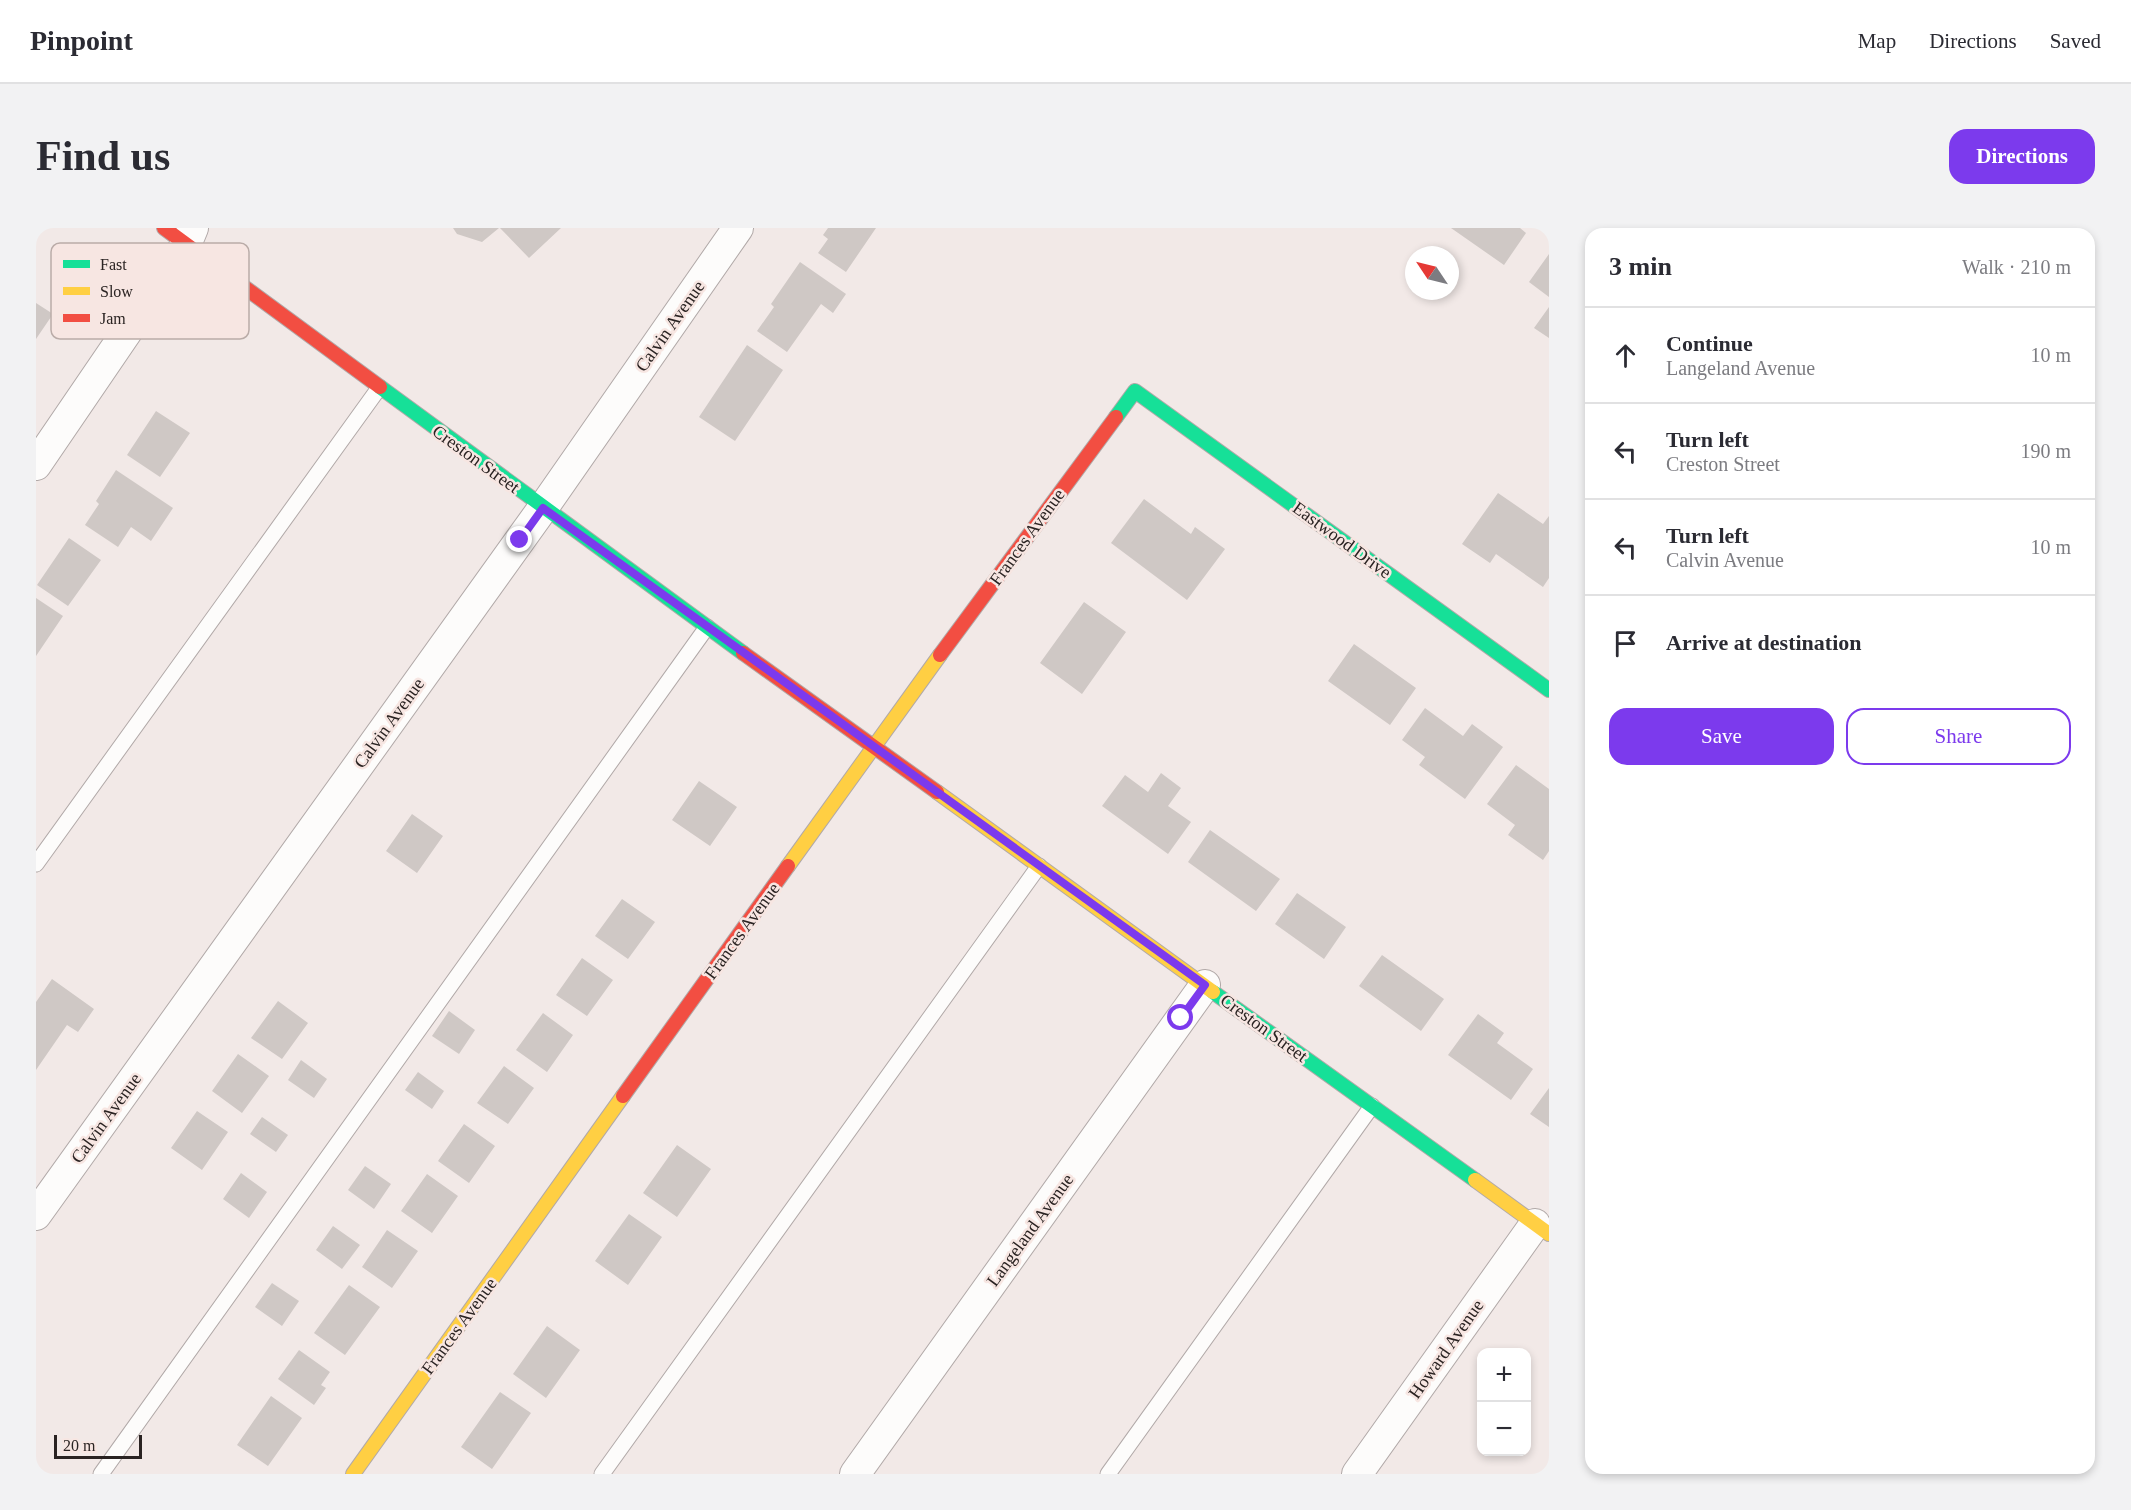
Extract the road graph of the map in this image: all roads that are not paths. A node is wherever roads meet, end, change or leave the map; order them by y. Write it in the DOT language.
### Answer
graph roads {
  1 [pos="738,228"];
  2 [pos="249,287"];
  3 [pos="115,339"];
  4 [pos="379,388"];
  5 [pos="1135,391"];
  6 [pos="36,465"];
  7 [pos="543,508"];
  8 [pos="707,627"];
  9 [pos="1549,690"];
  10 [pos="873,747"];
  11 [pos="36,864"];
  12 [pos="1039,866"];
  13 [pos="1205,985"];
  14 [pos="1372,1106"];
  15 [pos="36,1215"];
  16 [pos="1542,1229"];
  17 [pos="101,1474"];
  18 [pos="353,1474"];
  19 [pos="602,1474"];
  20 [pos="855,1474"];
  21 [pos="1108,1474"];
  22 [pos="1357,1474"];
  1 -- 7 [label="street, Calvin Avenue"];
  2 -- 4 [label="street, Creston Street"];
  3 -- 6 [label="street"];
  4 -- 7 [label="street, Creston Street"];
  4 -- 11 [label="lane"];
  5 -- 9 [label="street, Eastwood Drive"];
  5 -- 10 [label="street, Frances Avenue"];
  7 -- 8 [label="street, Creston Street"];
  7 -- 15 [label="street, Calvin Avenue"];
  8 -- 10 [label="street, Creston Street"];
  8 -- 17 [label="lane"];
  10 -- 12 [label="street, Creston Street"];
  10 -- 18 [label="street, Frances Avenue"];
  12 -- 13 [label="street, Creston Street"];
  12 -- 19 [label="lane"];
  13 -- 14 [label="street, Creston Street"];
  13 -- 20 [label="street, Langeland Avenue"];
  14 -- 16 [label="street, Creston Street"];
  14 -- 21 [label="lane"];
  16 -- 22 [label="street, Howard Avenue"];
}
